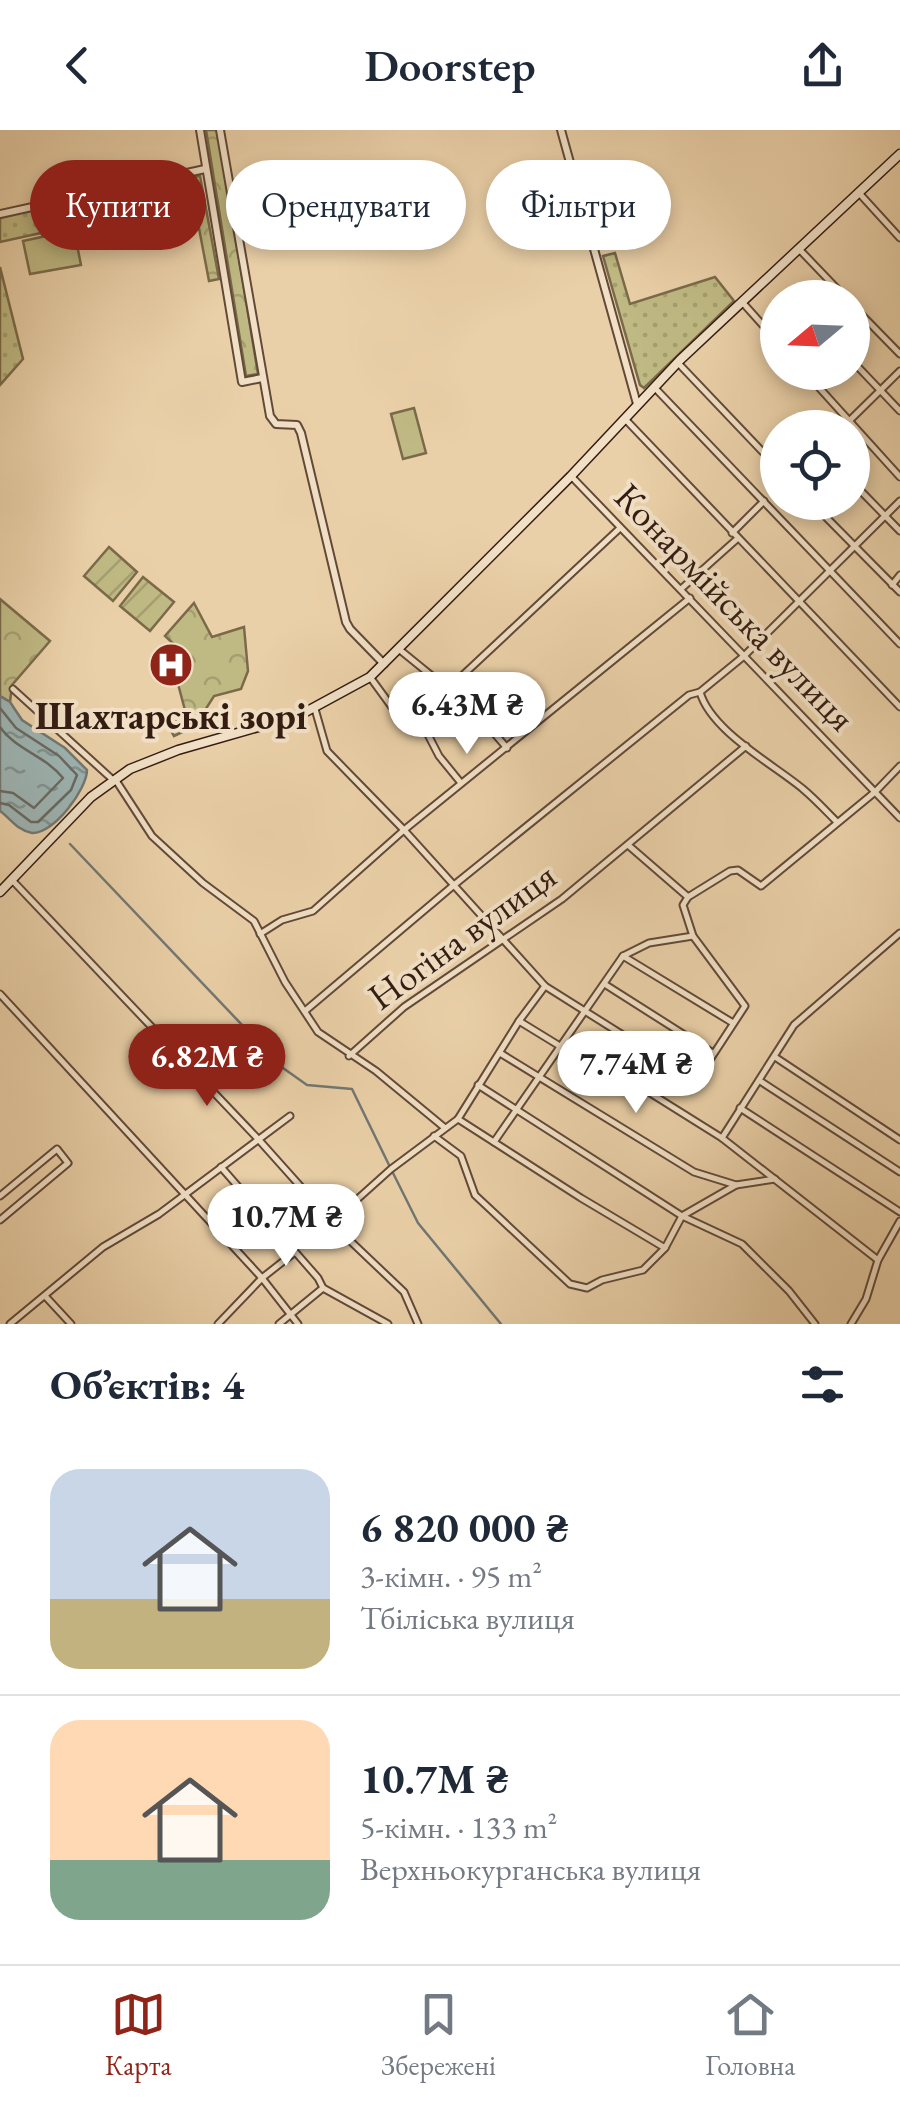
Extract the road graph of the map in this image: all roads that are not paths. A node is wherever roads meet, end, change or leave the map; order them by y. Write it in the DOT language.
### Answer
graph roads {
  1 [pos="200,130"];
  2 [pos="220,130"];
  3 [pos="561,130"];
  4 [pos="900,154"];
  5 [pos="204,160"];
  6 [pos="206,175"];
  7 [pos="859,193"];
  8 [pos="30,207"];
  9 [pos="0,214"];
  10 [pos="900,238"];
  11 [pos="798,248"];
  12 [pos="829,280"];
  13 [pos="741,302"];
  14 [pos="760,323"];
  15 [pos="870,323"];
  16 [pos="900,354"];
  17 [pos="679,364"];
  18 [pos="900,372"];
  19 [pos="262,378"];
  20 [pos="870,380"];
  21 [pos="654,387"];
  22 [pos="821,390"];
  23 [pos="880,390"];
  24 [pos="637,404"];
  25 [pos="838,410"];
  26 [pos="861,410"];
  27 [pos="900,410"];
  28 [pos="624,417"];
  29 [pos="870,445"];
  30 [pos="760,449"];
  31 [pos="572,476"];
  32 [pos="900,477"];
  33 [pos="760,497"];
  34 [pos="870,501"];
  35 [pos="900,501"];
  36 [pos="760,506"];
  37 [pos="885,516"];
  38 [pos="782,520"];
  39 [pos="828,520"];
  40 [pos="620,528"];
  41 [pos="900,532"];
  42 [pos="734,536"];
  43 [pos="854,547"];
  44 [pos="831,572"];
  45 [pos="900,575"];
  46 [pos="892,585"];
  47 [pos="682,589"];
  48 [pos="900,592"];
  49 [pos="690,598"];
  50 [pos="800,602"];
  51 [pos="900,644"];
  52 [pos="400,650"];
  53 [pos="744,656"];
  54 [pos="384,664"];
  55 [pos="370,677"];
  56 [pos="448,689"];
  57 [pos="12,690"];
  58 [pos="700,692"];
  59 [pos="900,707"];
  60 [pos="315,708"];
  61 [pos="422,723"];
  62 [pos="746,746"];
  63 [pos="507,748"];
  64 [pos="900,766"];
  65 [pos="114,779"];
  66 [pos="461,783"];
  67 [pos="875,792"];
  68 [pos="900,818"];
  69 [pos="837,822"];
  70 [pos="404,830"];
  71 [pos="628,845"];
  72 [pos="12,880"];
  73 [pos="454,885"];
  74 [pos="0,892"];
  75 [pos="688,898"];
  76 [pos="900,933"];
  77 [pos="260,934"];
  78 [pos="692,936"];
  79 [pos="501,939"];
  80 [pos="623,956"];
  81 [pos="606,985"];
  82 [pos="546,986"];
  83 [pos="0,994"];
  84 [pos="588,1010"];
  85 [pos="306,1011"];
  86 [pos="519,1021"];
  87 [pos="734,1023"];
  88 [pos="560,1046"];
  89 [pos="499,1052"];
  90 [pos="714,1053"];
  91 [pos="348,1056"];
  92 [pos="775,1057"];
  93 [pos="538,1076"];
  94 [pos="759,1081"];
  95 [pos="478,1085"];
  96 [pos="740,1108"];
  97 [pos="516,1109"];
  98 [pos="290,1116"];
  99 [pos="458,1118"];
  100 [pos="445,1128"];
  101 [pos="434,1136"];
  102 [pos="722,1138"];
  103 [pos="260,1140"];
  104 [pos="900,1140"];
  105 [pos="494,1142"];
  106 [pos="221,1167"];
  107 [pos="900,1172"];
  108 [pos="775,1179"];
  109 [pos="736,1185"];
  110 [pos="184,1194"];
  111 [pos="0,1196"];
  112 [pos="900,1212"];
  113 [pos="682,1216"];
  114 [pos="0,1220"];
  115 [pos="333,1221"];
  116 [pos="900,1221"];
  117 [pos="665,1248"];
  118 [pos="295,1252"];
  119 [pos="878,1260"];
  120 [pos="262,1278"];
  121 [pos="322,1288"];
  122 [pos="46,1297"];
  123 [pos="292,1313"];
  124 [pos="10,1324"];
  125 [pos="71,1324"];
  126 [pos="218,1324"];
  127 [pos="279,1324"];
  128 [pos="298,1324"];
  129 [pos="388,1324"];
  130 [pos="418,1324"];
  131 [pos="815,1324"];
  132 [pos="851,1324"];
  1 -- 5 [label="street"];
  2 -- 19 [label="street"];
  3 -- 24 [label="street"];
  4 -- 7 [label="main road"];
  6 -- 19 [label="street"];
  7 -- 10 [label="street"];
  7 -- 11 [label="main road"];
  8 -- 9 [label="street"];
  11 -- 12 [label="street"];
  11 -- 13 [label="main road"];
  13 -- 14 [label="street"];
  13 -- 17 [label="main road"];
  15 -- 16 [label="street"];
  17 -- 21 [label="main road"];
  17 -- 30 [label="street"];
  18 -- 23 [label="street"];
  19 -- 54 [label="street"];
  20 -- 23 [label="street"];
  21 -- 24 [label="main road"];
  21 -- 33 [label="street"];
  22 -- 25 [label="street"];
  23 -- 26 [label="street"];
  23 -- 27 [label="street"];
  24 -- 28 [label="main road"];
  28 -- 31 [label="main road"];
  28 -- 42 [label="street"];
  29 -- 32 [label="street"];
  31 -- 40 [label="street, Конармійська вулиця"];
  31 -- 52 [label="main road"];
  34 -- 37 [label="street"];
  35 -- 37 [label="street"];
  36 -- 42 [label="street"];
  37 -- 41 [label="street"];
  37 -- 43 [label="street"];
  38 -- 44 [label="street"];
  39 -- 43 [label="street"];
  40 -- 47 [label="street, Конармійська вулиця"];
  40 -- 56 [label="street"];
  42 -- 47 [label="street"];
  42 -- 50 [label="street"];
  43 -- 44 [label="street"];
  43 -- 46 [label="street"];
  44 -- 50 [label="street"];
  44 -- 51 [label="street"];
  45 -- 46 [label="street"];
  46 -- 48 [label="street"];
  47 -- 49 [label="street, Конармійська вулиця"];
  49 -- 53 [label="street, Конармійська вулиця"];
  49 -- 63 [label="street"];
  50 -- 53 [label="street"];
  50 -- 59 [label="street"];
  52 -- 54 [label="main road"];
  52 -- 56 [label="street"];
  53 -- 58 [label="street"];
  53 -- 67 [label="street, Конармійська вулиця"];
  54 -- 55 [label="main road"];
  55 -- 60 [label="main road"];
  55 -- 61 [label="street"];
  56 -- 61 [label="street"];
  56 -- 63 [label="street"];
  57 -- 65 [label="street"];
  58 -- 62 [label="street"];
  58 -- 73 [label="street"];
  60 -- 65 [label="main road"];
  60 -- 70 [label="street"];
  61 -- 66 [label="street"];
  62 -- 69 [label="street"];
  62 -- 71 [label="street, Ногіна вулиця"];
  63 -- 66 [label="street"];
  64 -- 67 [label="street"];
  65 -- 72 [label="main road"];
  65 -- 77 [label="street"];
  66 -- 70 [label="street"];
  67 -- 68 [label="street, Конармійська вулиця"];
  67 -- 69 [label="street"];
  69 -- 75 [label="street"];
  70 -- 73 [label="street"];
  70 -- 77 [label="street"];
  71 -- 75 [label="street"];
  71 -- 79 [label="street, Ногіна вулиця"];
  72 -- 74 [label="main road"];
  72 -- 103 [label="street"];
  73 -- 79 [label="street"];
  73 -- 85 [label="street"];
  75 -- 78 [label="street"];
  76 -- 92 [label="street"];
  77 -- 85 [label="street"];
  78 -- 80 [label="street"];
  78 -- 87 [label="street"];
  79 -- 82 [label="street"];
  79 -- 91 [label="street, Ногіна вулиця"];
  80 -- 81 [label="street"];
  80 -- 87 [label="street"];
  81 -- 84 [label="street"];
  81 -- 90 [label="street"];
  82 -- 84 [label="street"];
  82 -- 86 [label="street"];
  83 -- 110 [label="street"];
  84 -- 88 [label="street"];
  84 -- 90 [label="street"];
  85 -- 91 [label="street"];
  86 -- 88 [label="street"];
  86 -- 89 [label="street"];
  87 -- 90 [label="street"];
  88 -- 93 [label="street"];
  88 -- 102 [label="street"];
  89 -- 93 [label="street"];
  89 -- 95 [label="street"];
  91 -- 100 [label="street"];
  92 -- 94 [label="street"];
  92 -- 104 [label="street"];
  93 -- 97 [label="street"];
  93 -- 109 [label="street"];
  94 -- 96 [label="street"];
  94 -- 107 [label="street"];
  95 -- 97 [label="street"];
  95 -- 99 [label="street"];
  96 -- 102 [label="street"];
  96 -- 112 [label="street"];
  97 -- 105 [label="street"];
  97 -- 113 [label="street"];
  98 -- 103 [label="street"];
  99 -- 100 [label="street"];
  99 -- 105 [label="street"];
  100 -- 101 [label="street"];
  101 -- 115 [label="street"];
  101 -- 117 [label="street"];
  102 -- 108 [label="street"];
  103 -- 106 [label="street"];
  103 -- 115 [label="street"];
  105 -- 117 [label="street"];
  106 -- 110 [label="street"];
  106 -- 118 [label="street"];
  108 -- 109 [label="street"];
  108 -- 119 [label="street"];
  109 -- 113 [label="street"];
  110 -- 120 [label="street"];
  110 -- 122 [label="street"];
  111 -- 114 [label="street"];
  113 -- 117 [label="street"];
  113 -- 131 [label="street"];
  115 -- 130 [label="street"];
  116 -- 119 [label="street"];
  118 -- 120 [label="street"];
  118 -- 121 [label="street"];
  119 -- 132 [label="street"];
  120 -- 123 [label="street"];
  120 -- 126 [label="street"];
  121 -- 123 [label="street"];
  121 -- 129 [label="street"];
  122 -- 124 [label="street"];
  122 -- 125 [label="street"];
  123 -- 127 [label="street"];
  123 -- 128 [label="street"];
}
